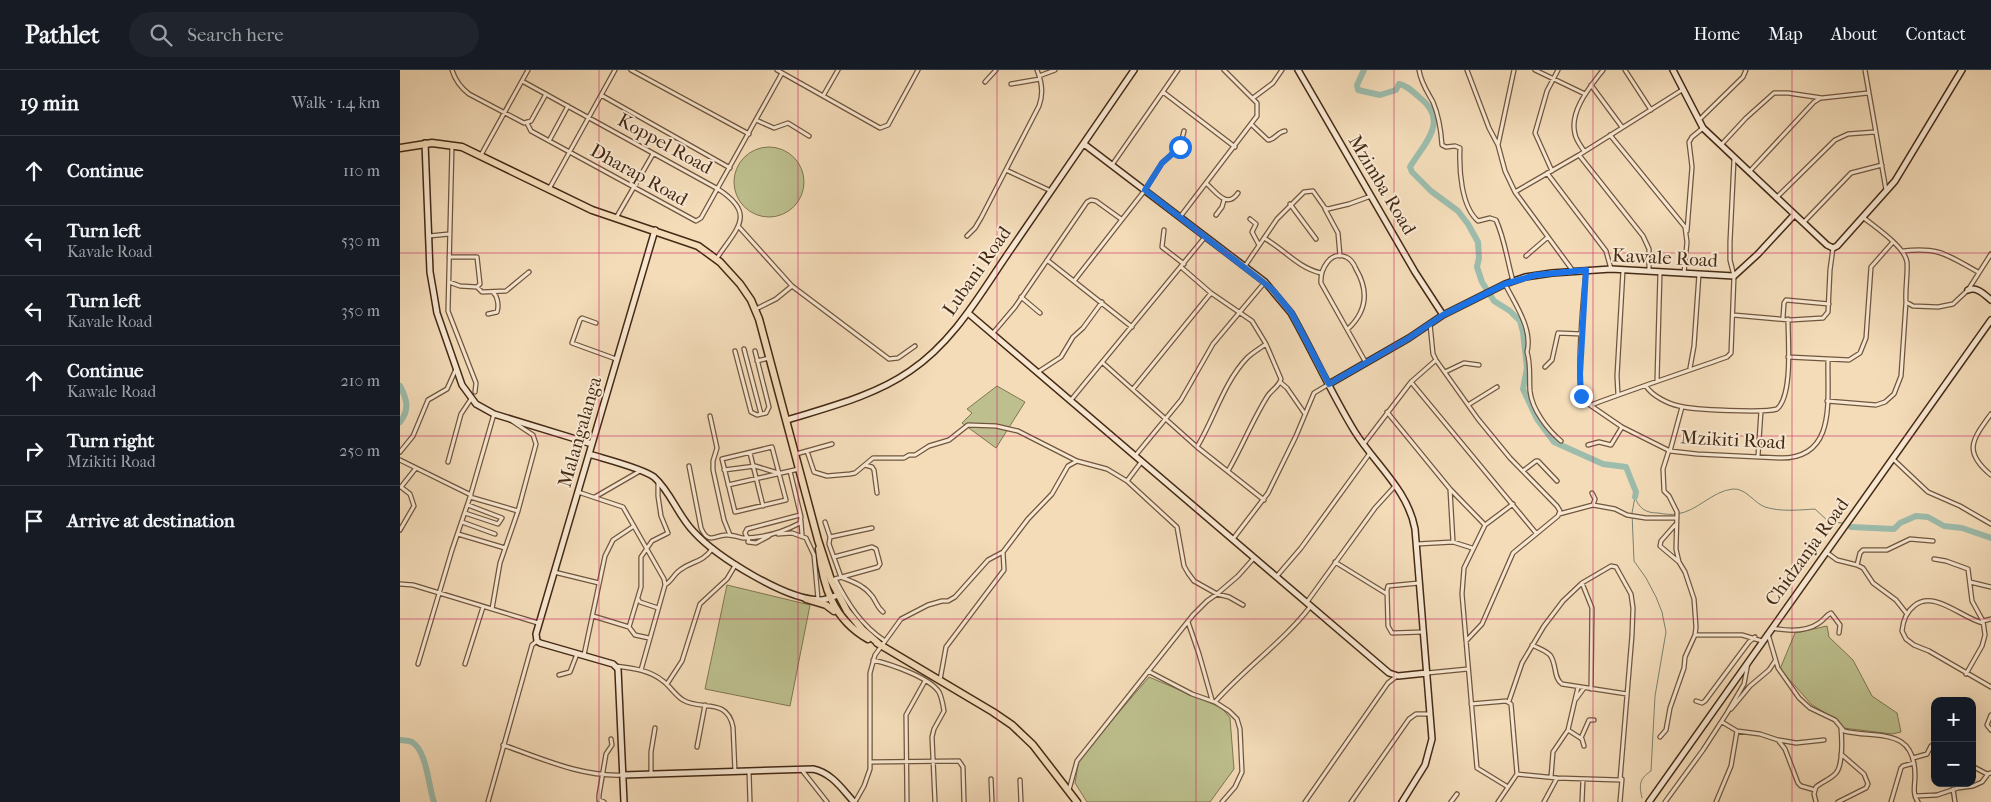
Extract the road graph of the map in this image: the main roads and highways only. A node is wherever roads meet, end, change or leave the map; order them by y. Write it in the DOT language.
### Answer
graph roads {
  1 [pos="400,148"];
  2 [pos="818,540"];
  3 [pos="826,588"];
  4 [pos="806,599"];
  5 [pos="817,599"];
  6 [pos="849,626"];
  7 [pos="882,644"];
  8 [pos="1077,802"];
  1 -- 2 [label="highway"];
  2 -- 3 [label="highway"];
  2 -- 7 [label="highway"];
  3 -- 5 [label="highway"];
  3 -- 6 [label="highway"];
  4 -- 6 [label="highway"];
  6 -- 7 [label="highway"];
  7 -- 8 [label="highway"];
}
